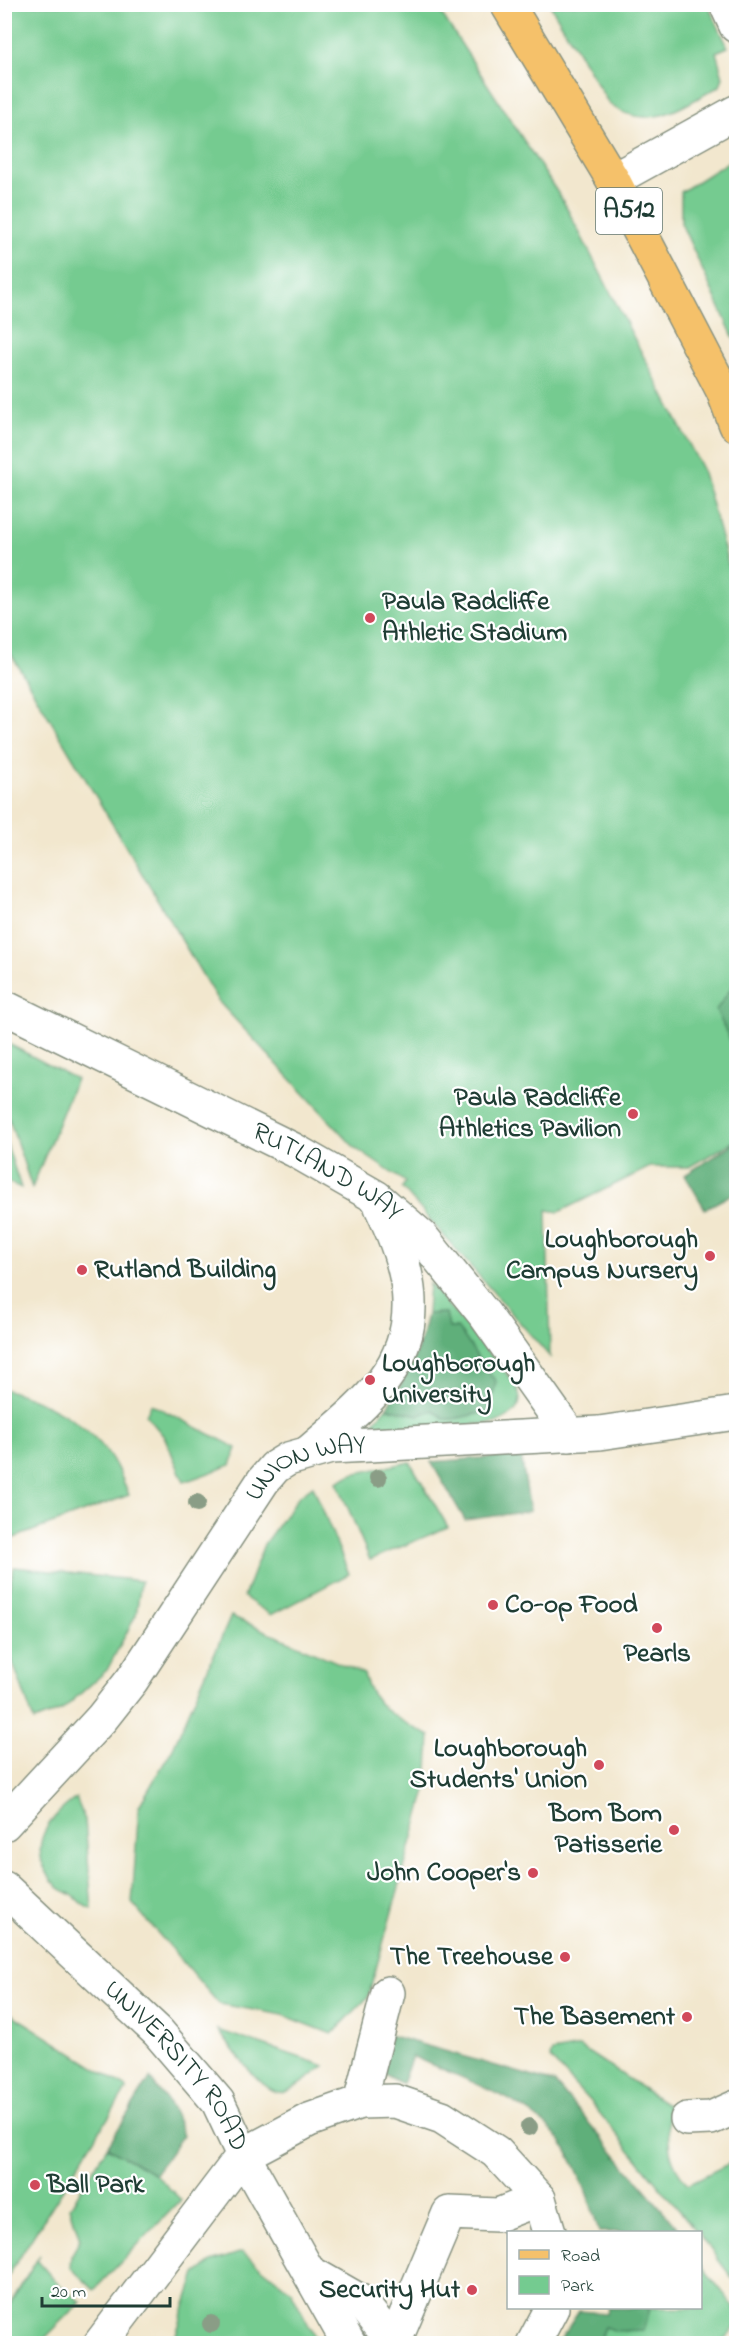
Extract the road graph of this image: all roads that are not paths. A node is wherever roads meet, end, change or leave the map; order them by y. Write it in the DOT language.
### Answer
graph roads {
  1 [pos="507,4"];
  2 [pos="726,4"];
  3 [pos="736,26"];
  4 [pos="736,112"];
  5 [pos="613,180"];
  6 [pos="736,426"];
  7 [pos="4,1007"];
  8 [pos="376,1197"];
  9 [pos="736,1413"];
  10 [pos="570,1435"];
  11 [pos="309,1452"];
  12 [pos="4,1824"];
  13 [pos="4,1888"];
  14 [pos="388,1993"];
  15 [pos="360,2102"];
  16 [pos="736,2107"];
  17 [pos="687,2119"];
  18 [pos="243,2155"];
  19 [pos="539,2199"];
  20 [pos="549,2231"];
  21 [pos="311,2273"];
  22 [pos="551,2309"];
  23 [pos="100,2343"];
  24 [pos="349,2343"];
  25 [pos="394,2343"];
  26 [pos="533,2343"];
  1 -- 5 [label="main road, A512"];
  2 -- 3 [label="street"];
  4 -- 5 [label="street"];
  5 -- 6 [label="main road, A512"];
  7 -- 8 [label="street, RUTLAND WAY"];
  8 -- 10 [label="street, RUTLAND WAY"];
  8 -- 11 [label="street"];
  9 -- 10 [label="street, UNION WAY"];
  10 -- 11 [label="street, UNION WAY"];
  11 -- 12 [label="street, UNION WAY"];
  13 -- 18 [label="street, UNIVERSITY ROAD"];
  14 -- 15 [label="street"];
  15 -- 18 [label="street"];
  15 -- 19 [label="street"];
  16 -- 17 [label="street"];
  18 -- 21 [label="street, UNIVERSITY ROAD"];
  18 -- 23 [label="street"];
  19 -- 20 [label="street"];
  19 -- 25 [label="street"];
  21 -- 24 [label="street, UNIVERSITY ROAD"];
  21 -- 25 [label="street"];
  22 -- 26 [label="street"];
}
